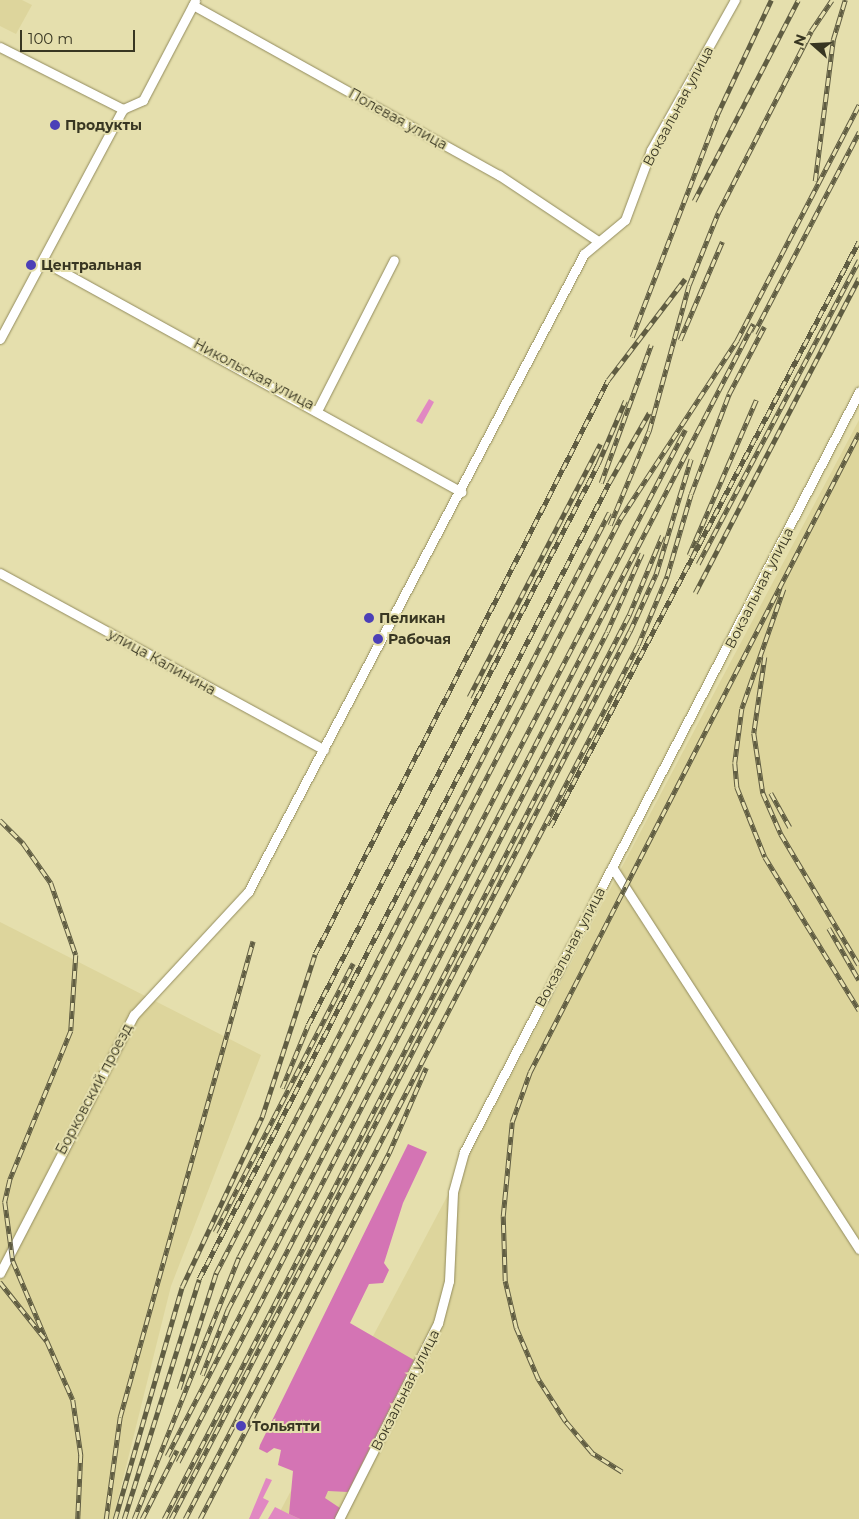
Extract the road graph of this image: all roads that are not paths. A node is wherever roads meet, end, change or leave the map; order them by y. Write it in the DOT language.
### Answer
graph roads {
  1 [pos="735,0"];
  2 [pos="195,3"];
  3 [pos="0,47"];
  4 [pos="123,109"];
  5 [pos="598,241"];
  6 [pos="394,260"];
  7 [pos="43,261"];
  8 [pos="0,339"];
  9 [pos="859,392"];
  10 [pos="318,409"];
  11 [pos="462,492"];
  12 [pos="0,573"];
  13 [pos="324,750"];
  14 [pos="612,867"];
  15 [pos="248,892"];
  16 [pos="859,1249"];
  17 [pos="0,1273"];
  18 [pos="339,1519"];
  1 -- 5 [label="street, Вокзальная улица"];
  2 -- 4 [label="street"];
  2 -- 5 [label="street, Полевая улица"];
  3 -- 4 [label="street"];
  4 -- 7 [label="street"];
  5 -- 11 [label="street, Вокзальная улица"];
  6 -- 10 [label="street"];
  7 -- 8 [label="street"];
  7 -- 10 [label="street, Никольская улица"];
  9 -- 14 [label="street, Вокзальная улица"];
  10 -- 11 [label="street, Никольская улица"];
  11 -- 13 [label="street, Вокзальная улица"];
  12 -- 13 [label="street, улица Калинина"];
  13 -- 15 [label="street, Вокзальная улица"];
  14 -- 16 [label="street"];
  14 -- 18 [label="street, Вокзальная улица"];
  15 -- 17 [label="street, Борковский проезд"];
}
